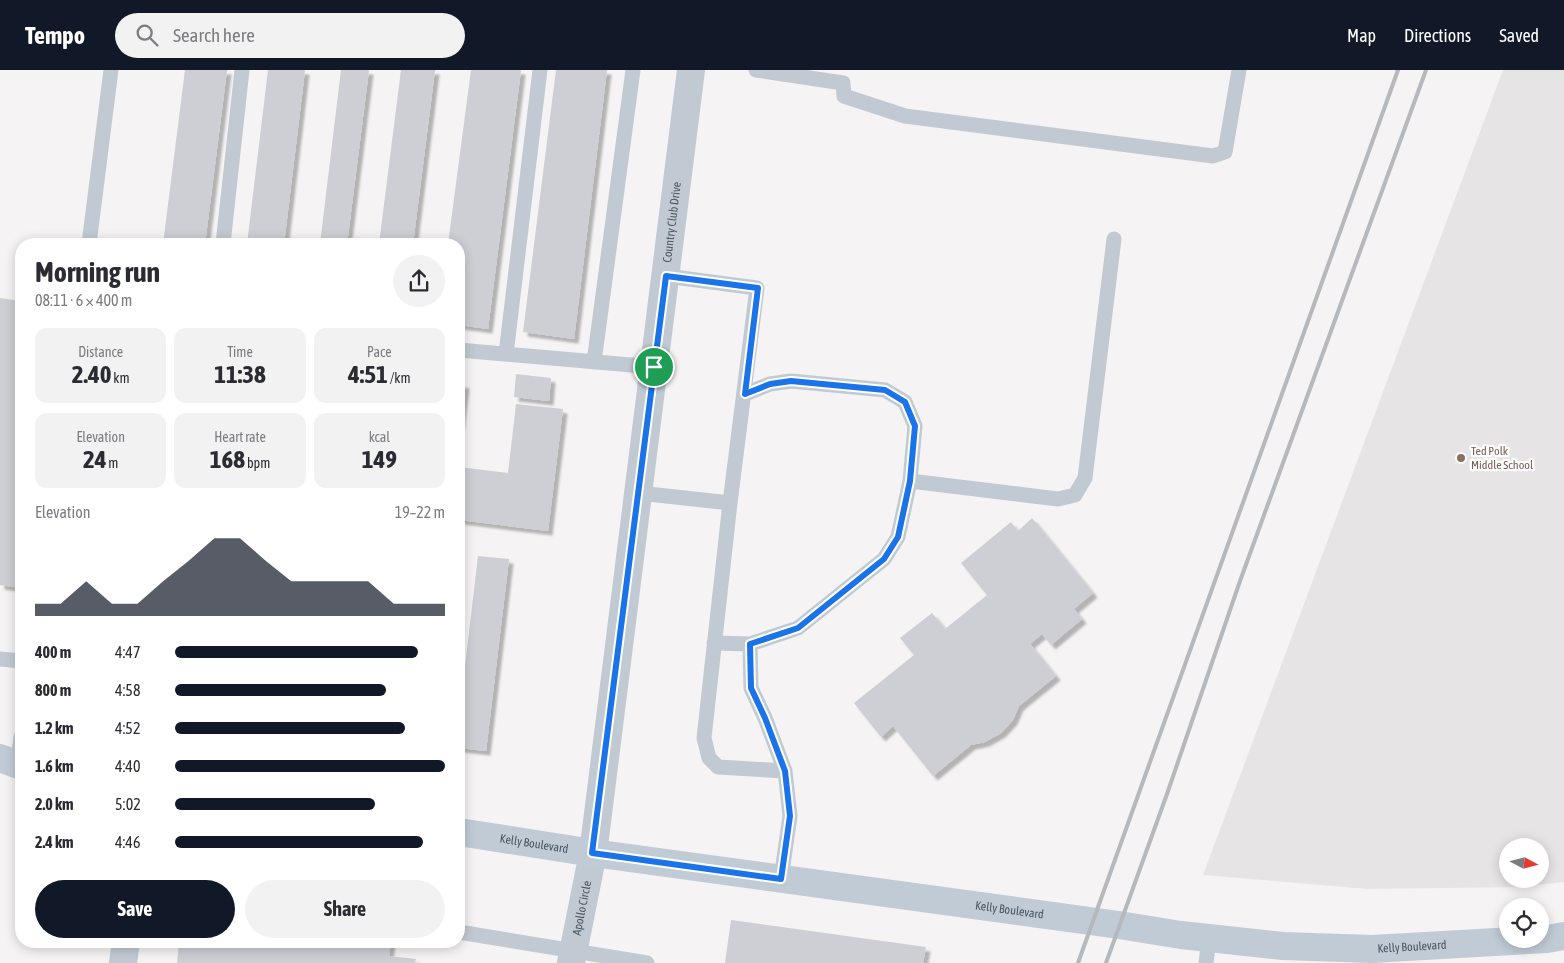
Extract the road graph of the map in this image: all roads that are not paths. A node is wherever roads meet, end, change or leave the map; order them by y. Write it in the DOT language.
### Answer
graph roads {
  1 [pos="111,70"];
  2 [pos="242,70"];
  3 [pos="540,70"];
  4 [pos="633,70"];
  5 [pos="692,70"];
  6 [pos="756,70"];
  7 [pos="1239,70"];
  8 [pos="90,238"];
  9 [pos="224,238"];
  10 [pos="1114,239"];
  11 [pos="666,276"];
  12 [pos="465,351"];
  13 [pos="506,354"];
  14 [pos="594,362"];
  15 [pos="654,367"];
  16 [pos="745,394"];
  17 [pos="910,481"];
  18 [pos="639,493"];
  19 [pos="730,503"];
  20 [pos="714,643"];
  21 [pos="750,644"];
  22 [pos="0,658"];
  23 [pos="15,660"];
  24 [pos="15,752"];
  25 [pos="10,764"];
  26 [pos="785,771"];
  27 [pos="465,833"];
  28 [pos="592,853"];
  29 [pos="781,879"];
  30 [pos="465,933"];
  31 [pos="1564,936"];
  32 [pos="125,948"];
  33 [pos="1207,950"];
  34 [pos="573,957"];
  35 [pos="123,963"];
  36 [pos="647,963"];
  1 -- 8 [label="lane"];
  2 -- 9 [label="lane"];
  3 -- 13 [label="lane"];
  4 -- 14 [label="lane"];
  5 -- 11 [label="street, Country Club Drive"];
  6 -- 7 [label="lane"];
  10 -- 17 [label="lane"];
  11 -- 15 [label="street, Country Club Drive"];
  11 -- 16 [label="lane"];
  12 -- 13 [label="lane"];
  13 -- 14 [label="lane"];
  14 -- 15 [label="lane"];
  15 -- 18 [label="street, Country Club Drive"];
  16 -- 17 [label="lane"];
  16 -- 19 [label="lane"];
  17 -- 21 [label="lane"];
  18 -- 19 [label="lane"];
  18 -- 28 [label="street, Country Club Drive"];
  19 -- 20 [label="lane"];
  20 -- 21 [label="lane"];
  20 -- 26 [label="lane"];
  21 -- 26 [label="lane"];
  22 -- 23 [label="lane"];
  24 -- 25 [label="lane"];
  26 -- 29 [label="lane"];
  27 -- 28 [label="street, Kelly Boulevard"];
  28 -- 29 [label="street, Kelly Boulevard"];
  28 -- 34 [label="street, Apollo Circle"];
  29 -- 33 [label="street, Kelly Boulevard"];
  30 -- 34 [label="lane"];
  31 -- 33 [label="street, Kelly Boulevard"];
  32 -- 35 [label="street"];
  34 -- 36 [label="lane"];
}
